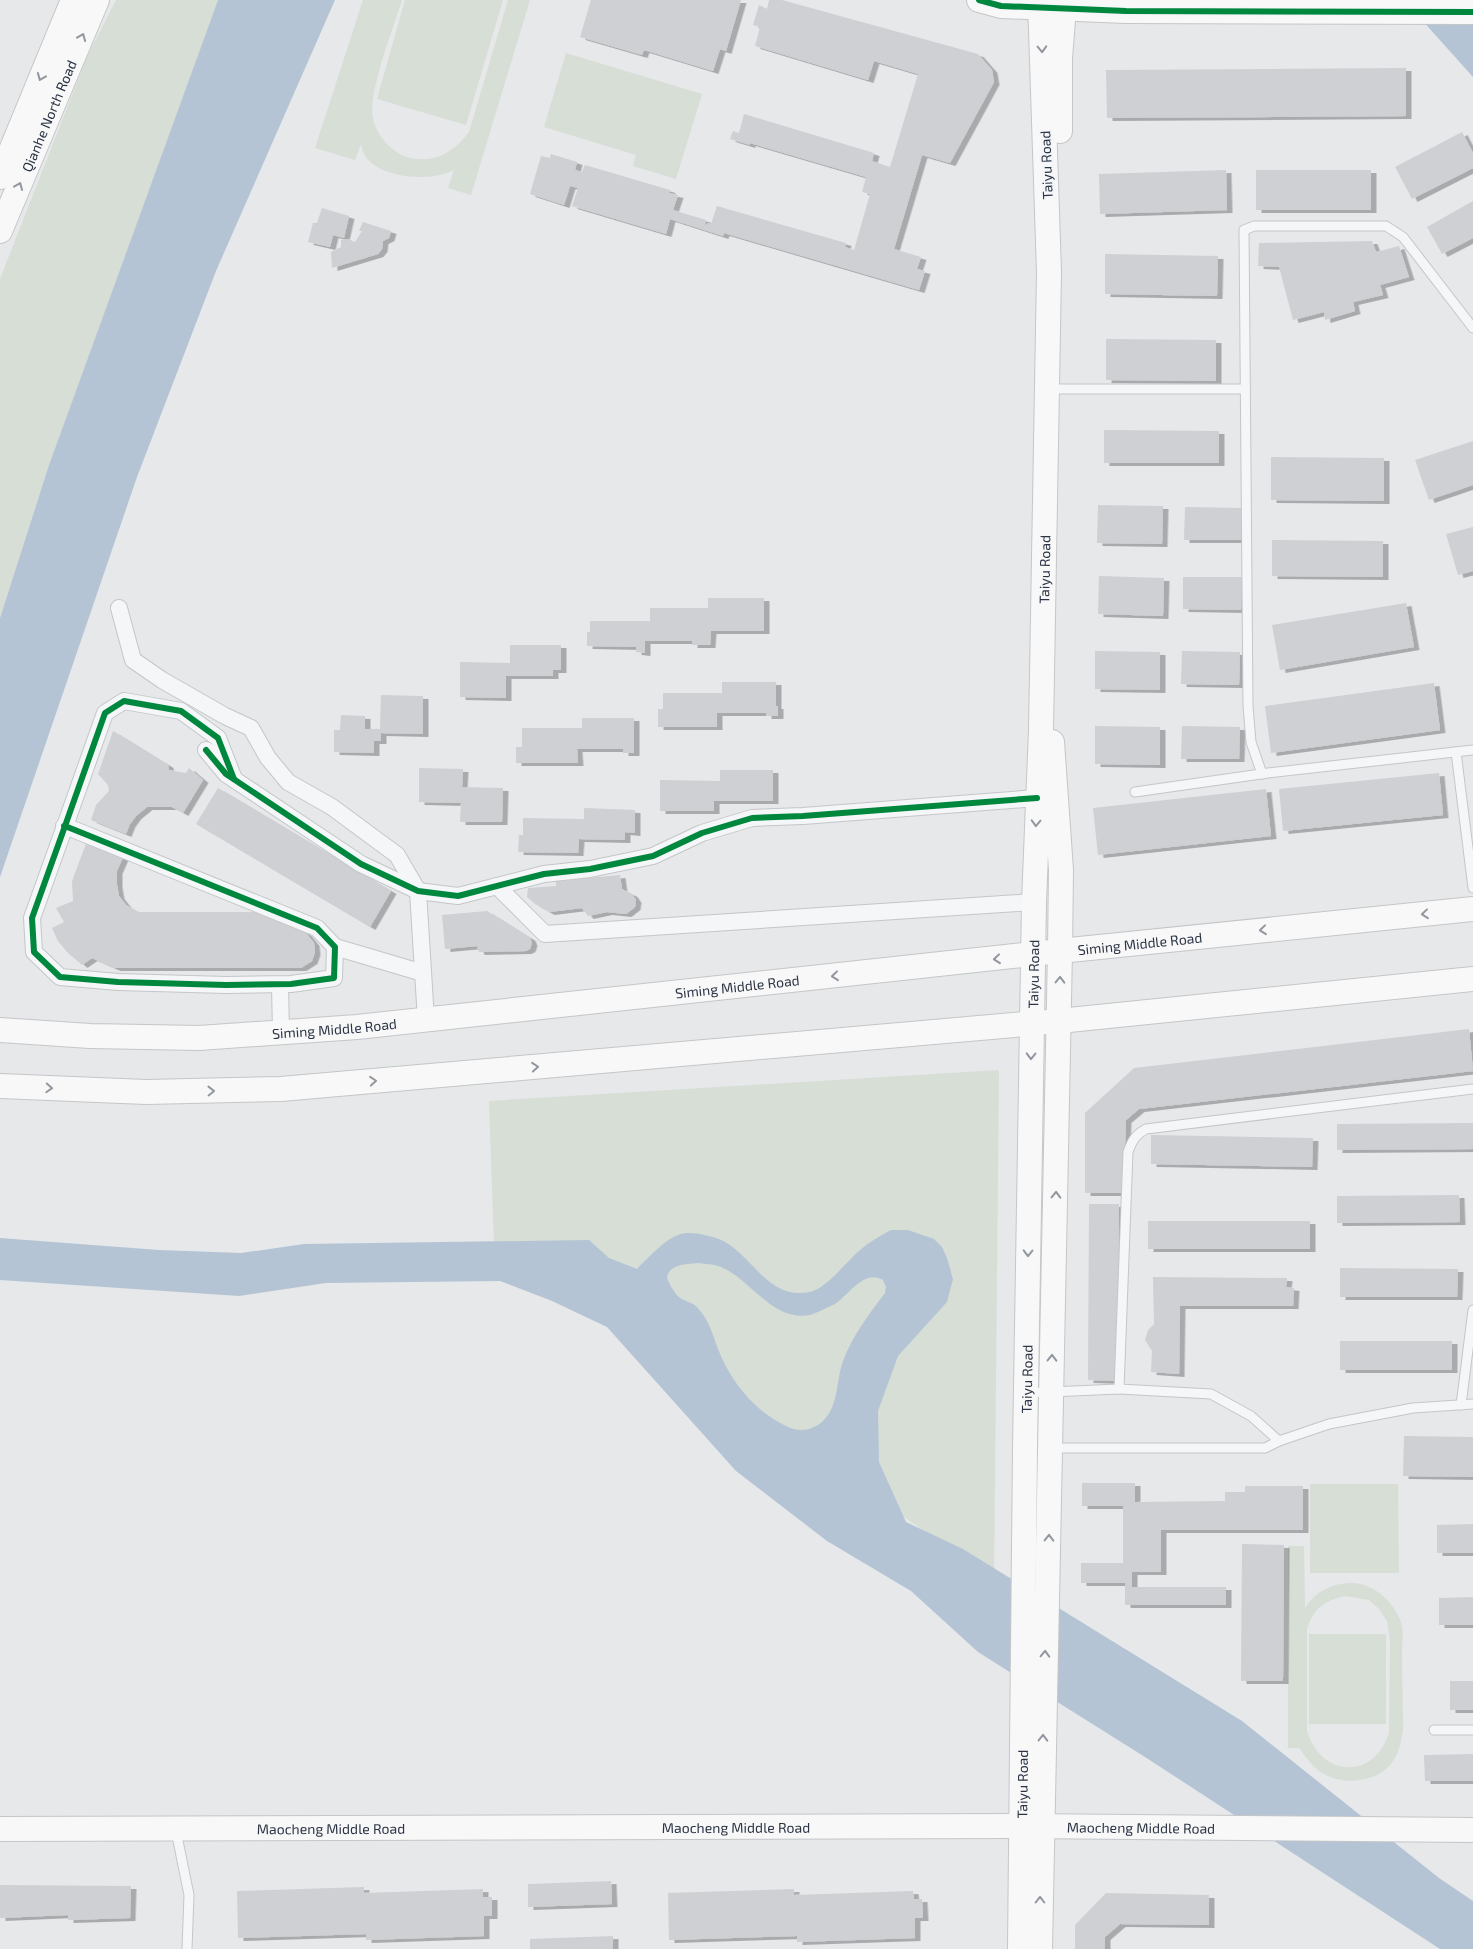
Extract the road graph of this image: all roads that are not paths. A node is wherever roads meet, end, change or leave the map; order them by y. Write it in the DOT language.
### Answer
graph roads {
  1 [pos="73,0"];
  2 [pos="97,0"];
  3 [pos="979,0"];
  4 [pos="1046,4"];
  5 [pos="1473,12"];
  6 [pos="0,177"];
  7 [pos="0,231"];
  8 [pos="1473,328"];
  9 [pos="1058,390"];
  10 [pos="1245,390"];
  11 [pos="119,608"];
  12 [pos="206,750"];
  13 [pos="1473,750"];
  14 [pos="1456,752"];
  15 [pos="1262,774"];
  16 [pos="234,779"];
  17 [pos="1135,792"];
  18 [pos="1037,798"];
  19 [pos="64,826"];
  20 [pos="497,886"];
  21 [pos="1473,888"];
  22 [pos="418,891"];
  23 [pos="1034,902"];
  24 [pos="1473,909"];
  25 [pos="335,946"];
  26 [pos="1060,951"];
  27 [pos="1033,955"];
  28 [pos="423,972"];
  29 [pos="1473,979"];
  30 [pos="280,984"];
  31 [pos="426,1020"];
  32 [pos="1059,1021"];
  33 [pos="1032,1023"];
  34 [pos="0,1030"];
  35 [pos="281,1032"];
  36 [pos="0,1086"];
  37 [pos="1473,1089"];
  38 [pos="1473,1310"];
  39 [pos="1119,1389"];
  40 [pos="1052,1391"];
  41 [pos="1026,1392"];
  42 [pos="1462,1404"];
  43 [pos="1473,1404"];
  44 [pos="1279,1441"];
  45 [pos="1037,1448"];
  46 [pos="1434,1730"];
  47 [pos="1473,1730"];
  48 [pos="1032,1826"];
  49 [pos="0,1829"];
  50 [pos="176,1829"];
  51 [pos="1473,1830"];
  52 [pos="187,1949"];
  53 [pos="1020,1949"];
  54 [pos="1040,1949"];
  1 -- 6 [label="main road, Qianhe North Road, one-way"];
  7 -- 2 [label="main road, Qianhe North Road, one-way"];
  3 -- 4 [label="main road"];
  4 -- 5 [label="main road"];
  4 -- 9 [label="main road, Taiyu Road"];
  4 -- 18 [label="main road, Taiyu Road, one-way"];
  8 -- 10 [label="lane"];
  9 -- 10 [label="lane"];
  9 -- 26 [label="main road, Taiyu Road"];
  10 -- 15 [label="lane"];
  11 -- 22 [label="street"];
  12 -- 16 [label="street"];
  13 -- 14 [label="lane"];
  14 -- 15 [label="lane"];
  14 -- 21 [label="lane"];
  15 -- 17 [label="lane"];
  16 -- 19 [label="street"];
  16 -- 22 [label="street"];
  18 -- 20 [label="street"];
  18 -- 23 [label="main road, Taiyu Road, one-way"];
  19 -- 25 [label="street"];
  19 -- 30 [label="street"];
  20 -- 22 [label="street"];
  20 -- 23 [label="street"];
  22 -- 28 [label="street"];
  23 -- 27 [label="main road, Taiyu Road"];
  24 -- 26 [label="main road, Siming Middle Road, one-way"];
  25 -- 28 [label="street"];
  25 -- 30 [label="street"];
  26 -- 27 [label="main road, Siming Middle Road"];
  32 -- 26 [label="main road, Taiyu Road, one-way"];
  27 -- 31 [label="main road, Siming Middle Road, one-way"];
  27 -- 33 [label="main road, Taiyu Road"];
  28 -- 31 [label="street"];
  29 -- 32 [label="main road"];
  30 -- 35 [label="street"];
  31 -- 35 [label="main road, Siming Middle Road"];
  32 -- 33 [label="main road"];
  40 -- 32 [label="main road, Taiyu Road, one-way"];
  36 -- 33 [label="main road, one-way"];
  33 -- 41 [label="main road, Taiyu Road, one-way"];
  34 -- 35 [label="main road, Siming Middle Road"];
  37 -- 39 [label="lane"];
  38 -- 42 [label="lane"];
  39 -- 40 [label="lane"];
  39 -- 44 [label="lane"];
  40 -- 41 [label="lane"];
  40 -- 45 [label="main road, Taiyu Road"];
  41 -- 45 [label="main road, Taiyu Road"];
  42 -- 43 [label="lane"];
  42 -- 44 [label="lane"];
  44 -- 45 [label="lane"];
  45 -- 48 [label="main road, Taiyu Road"];
  48 -- 45 [label="main road, Taiyu Road, one-way"];
  46 -- 47 [label="lane"];
  48 -- 50 [label="main road, Maocheng Middle Road"];
  48 -- 51 [label="main road, Maocheng Middle Road"];
  48 -- 53 [label="main road, Taiyu Road"];
  54 -- 48 [label="main road, Taiyu Road, one-way"];
  49 -- 50 [label="main road, Maocheng Middle Road"];
  50 -- 52 [label="lane"];
}
